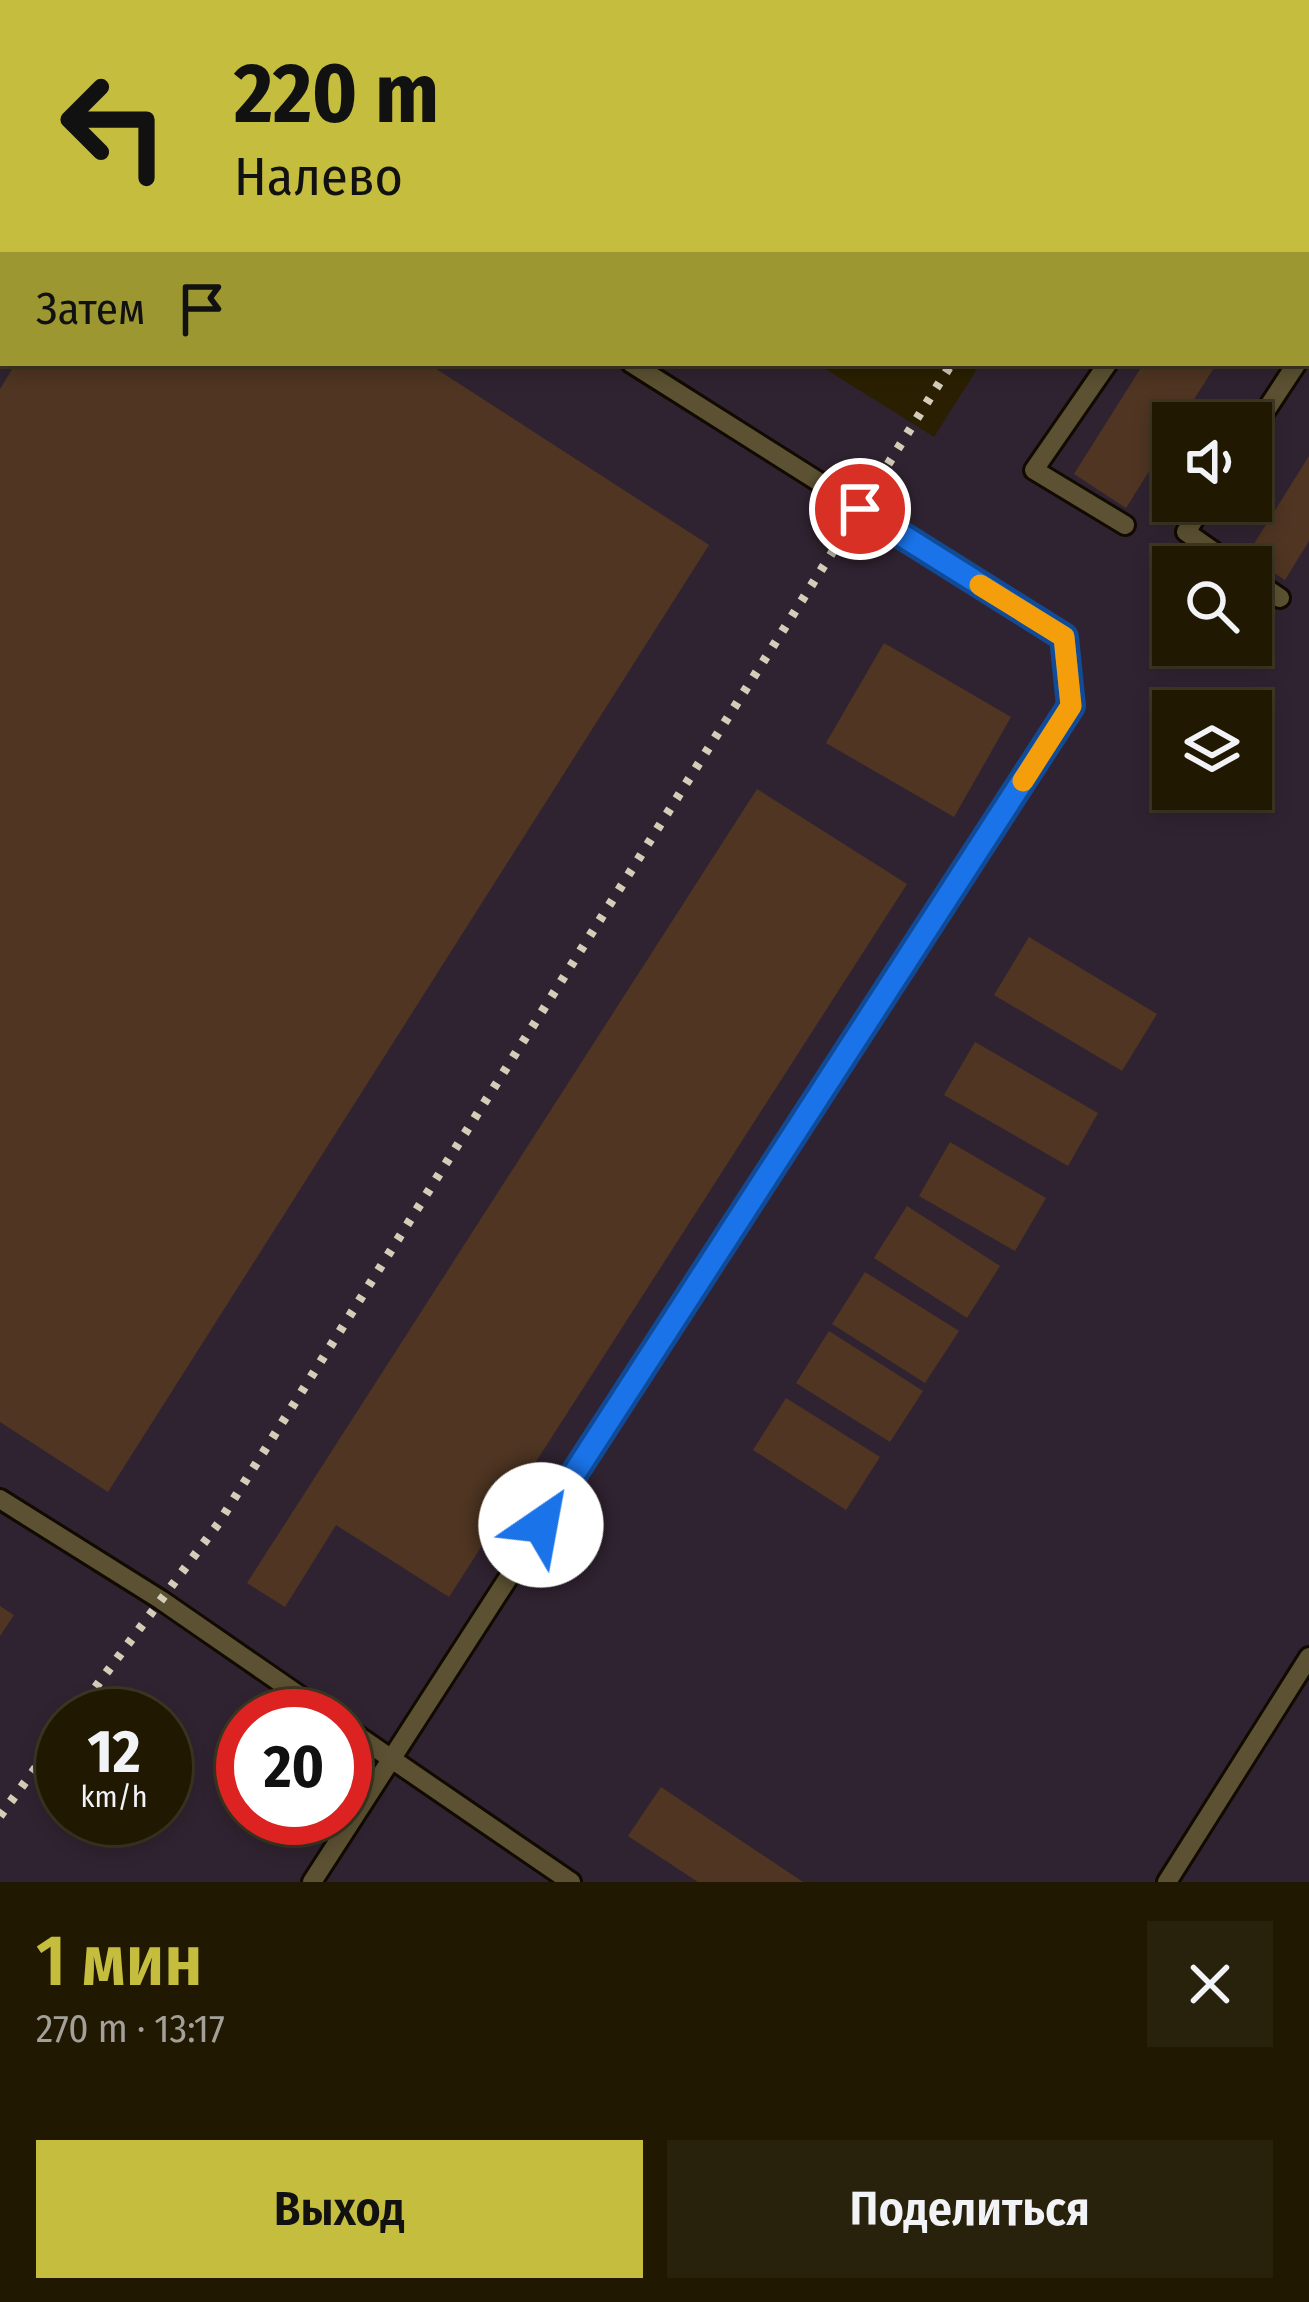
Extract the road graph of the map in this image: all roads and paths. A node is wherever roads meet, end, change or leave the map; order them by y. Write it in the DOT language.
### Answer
graph roads {
  1 [pos="637,366"];
  2 [pos="1106,366"];
  3 [pos="1296,366"];
  4 [pos="1272,402"];
  5 [pos="1192,522"];
  6 [pos="1125,525"];
  7 [pos="1206,546"];
  8 [pos="1272,592"];
  9 [pos="1280,598"];
  10 [pos="0,1498"];
  11 [pos="1309,1657"];
  12 [pos="289,1689"];
  13 [pos="372,1746"];
  14 [pos="390,1758"];
  15 [pos="312,1882"];
  16 [pos="571,1882"];
  17 [pos="1167,1882"];
  1 -- 14 [label="lane"];
  2 -- 6 [label="lane"];
  3 -- 4 [label="lane"];
  5 -- 7 [label="lane"];
  8 -- 9 [label="lane"];
  10 -- 12 [label="lane"];
  11 -- 17 [label="lane"];
  13 -- 14 [label="lane"];
  14 -- 15 [label="lane"];
  14 -- 16 [label="lane"];
}
